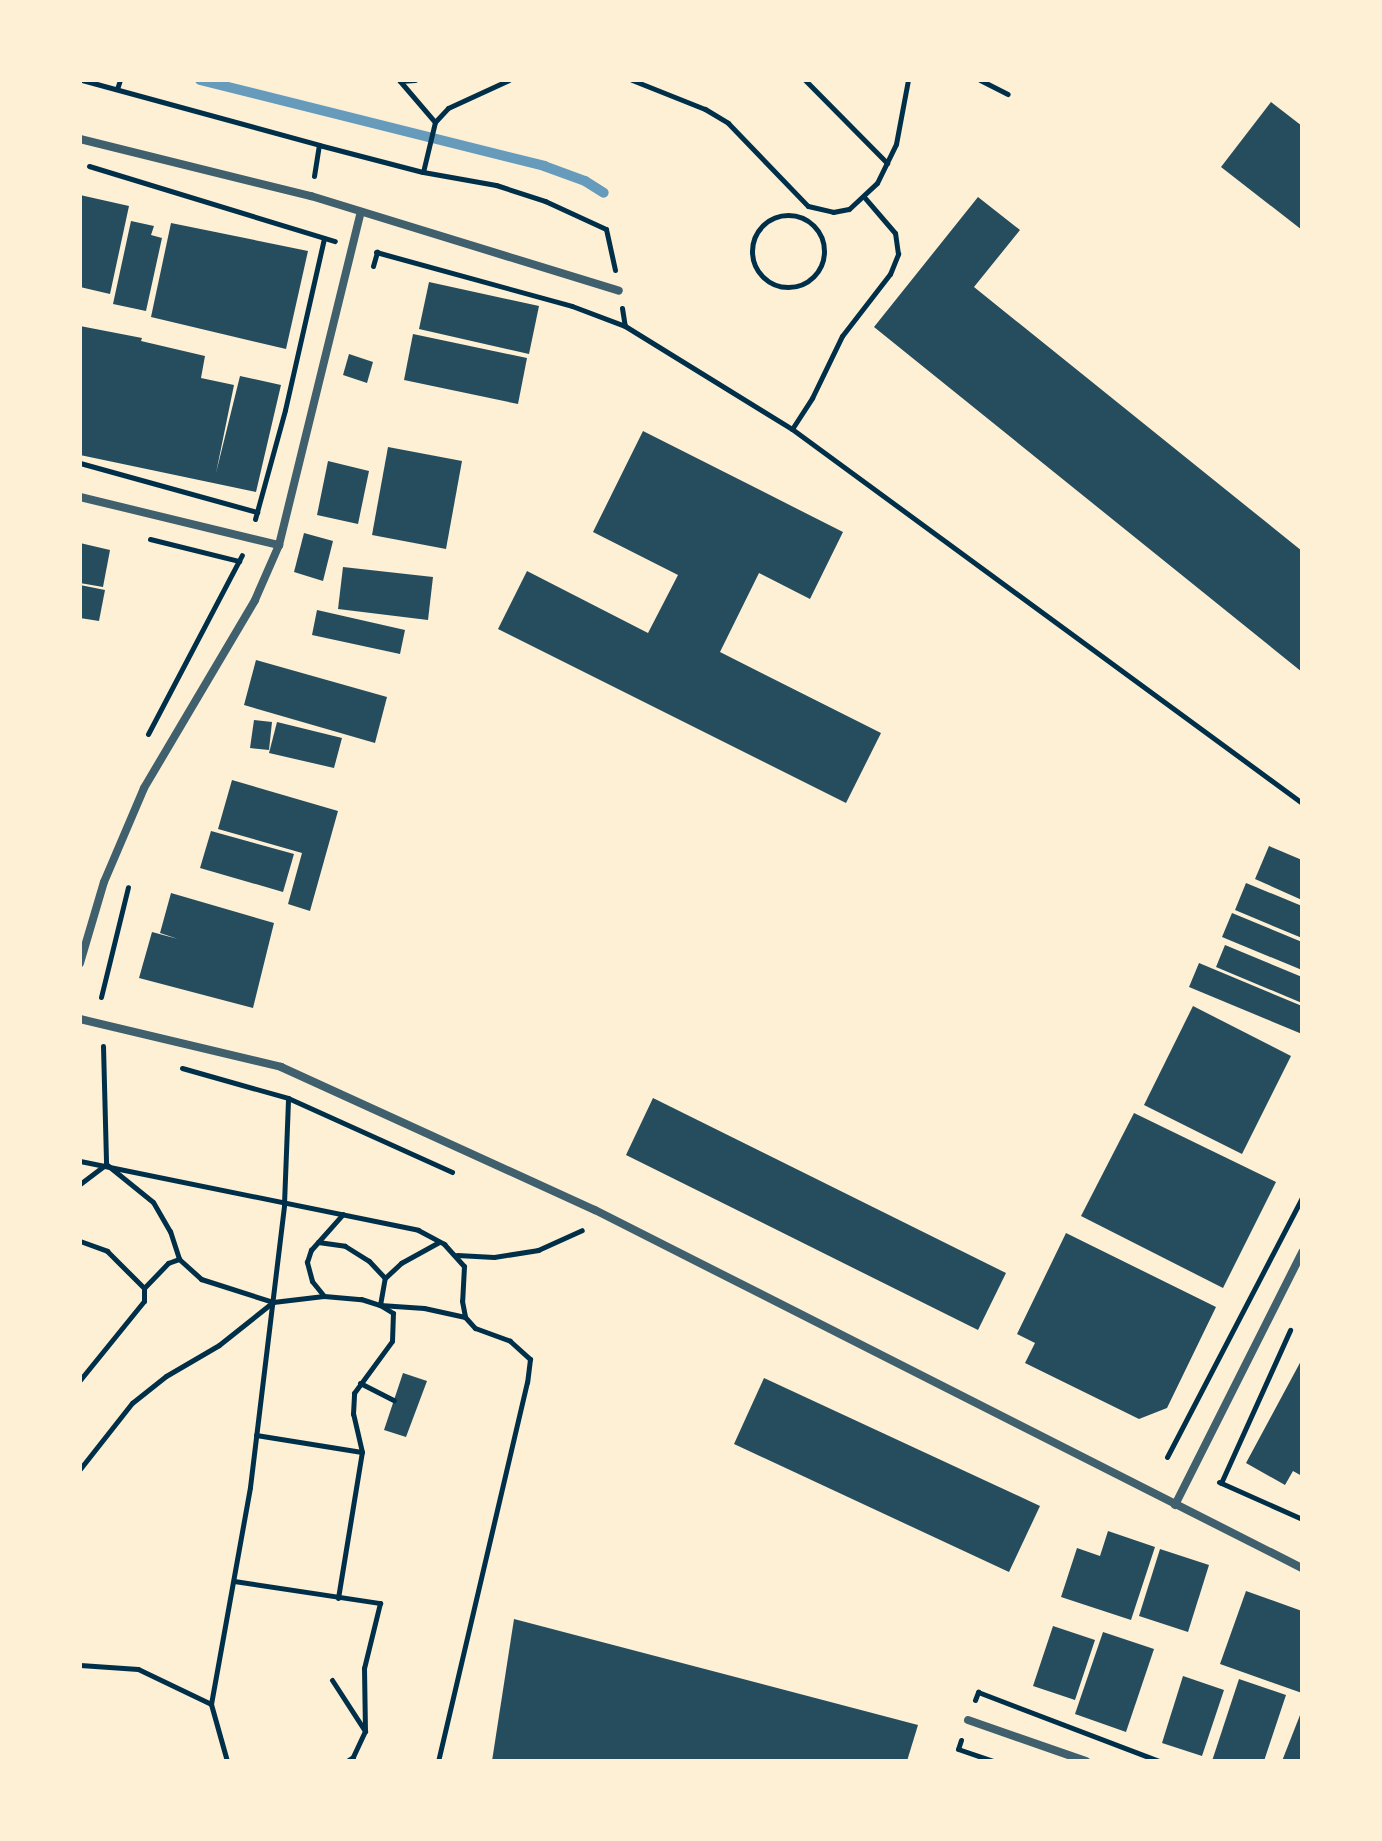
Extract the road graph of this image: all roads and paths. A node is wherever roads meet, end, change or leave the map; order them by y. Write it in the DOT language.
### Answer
graph roads {
  1 [pos="82,80"];
  2 [pos="120,80"];
  3 [pos="415,80"];
  4 [pos="509,80"];
  5 [pos="632,80"];
  6 [pos="805,80"];
  7 [pos="908,80"];
  8 [pos="980,80"];
  9 [pos="400,81"];
  10 [pos="117,89"];
  11 [pos="1008,94"];
  12 [pos="435,122"];
  13 [pos="80,139"];
  14 [pos="319,145"];
  15 [pos="80,163"];
  16 [pos="887,163"];
  17 [pos="423,172"];
  18 [pos="311,196"];
  19 [pos="865,198"];
  20 [pos="808,206"];
  21 [pos="361,212"];
  22 [pos="804,218"];
  23 [pos="324,238"];
  24 [pos="350,245"];
  25 [pos="619,291"];
  26 [pos="625,326"];
  27 [pos="792,429"];
  28 [pos="80,463"];
  29 [pos="80,497"];
  30 [pos="257,512"];
  31 [pos="138,536"];
  32 [pos="248,539"];
  33 [pos="279,545"];
  34 [pos="239,561"];
  35 [pos="144,741"];
  36 [pos="1302,803"];
  37 [pos="80,963"];
  38 [pos="80,1019"];
  39 [pos="91,1043"];
  40 [pos="103,1046"];
  41 [pos="117,1050"];
  42 [pos="174,1066"];
  43 [pos="288,1098"];
  44 [pos="80,1161"];
  45 [pos="106,1164"];
  46 [pos="456,1174"];
  47 [pos="80,1184"];
  48 [pos="1302,1198"];
  49 [pos="284,1204"];
  50 [pos="343,1213"];
  51 [pos="568,1224"];
  52 [pos="582,1230"];
  53 [pos="597,1237"];
  54 [pos="80,1241"];
  55 [pos="317,1242"];
  56 [pos="439,1242"];
  57 [pos="1302,1252"];
  58 [pos="456,1255"];
  59 [pos="179,1259"];
  60 [pos="385,1278"];
  61 [pos="144,1288"];
  62 [pos="324,1296"];
  63 [pos="273,1302"];
  64 [pos="380,1305"];
  65 [pos="465,1317"];
  66 [pos="1296,1317"];
  67 [pos="80,1380"];
  68 [pos="360,1383"];
  69 [pos="394,1400"];
  70 [pos="256,1435"];
  71 [pos="362,1452"];
  72 [pos="1167,1457"];
  73 [pos="1192,1468"];
  74 [pos="80,1469"];
  75 [pos="1221,1483"];
  76 [pos="1175,1505"];
  77 [pos="1302,1519"];
  78 [pos="1302,1568"];
  79 [pos="233,1581"];
  80 [pos="338,1598"];
  81 [pos="80,1665"];
  82 [pos="332,1680"];
  83 [pos="211,1704"];
  84 [pos="968,1720"];
  85 [pos="365,1731"];
  86 [pos="227,1761"];
  87 [pos="347,1761"];
  88 [pos="438,1761"];
  89 [pos="1086,1761"];
  90 [pos="1159,1761"];
  1 -- 10 [label="path"];
  2 -- 10 [label="path"];
  3 -- 9 [label="path"];
  4 -- 12 [label="path"];
  5 -- 20 [label="path"];
  6 -- 16 [label="path"];
  7 -- 16 [label="path"];
  8 -- 11 [label="path"];
  9 -- 12 [label="path"];
  10 -- 14 [label="path"];
  12 -- 17 [label="path"];
  13 -- 18 [label="street"];
  14 -- 17 [label="path"];
  14 -- 18 [label="path"];
  15 -- 23 [label="path"];
  16 -- 19 [label="path"];
  17 -- 25 [label="path"];
  18 -- 21 [label="street"];
  19 -- 20 [label="path"];
  19 -- 27 [label="path"];
  20 -- 22 [label="path"];
  21 -- 24 [label="street"];
  21 -- 25 [label="street"];
  22 -- 22 [label="path"];
  23 -- 24 [label="path"];
  23 -- 30 [label="path"];
  24 -- 26 [label="path"];
  24 -- 33 [label="street"];
  25 -- 26 [label="path"];
  26 -- 27 [label="path"];
  27 -- 36 [label="path"];
  28 -- 30 [label="path"];
  29 -- 32 [label="street"];
  30 -- 32 [label="path"];
  31 -- 34 [label="path"];
  32 -- 33 [label="street"];
  32 -- 34 [label="path"];
  33 -- 37 [label="street"];
  34 -- 35 [label="path"];
  38 -- 76 [label="street"];
  39 -- 40 [label="path"];
  40 -- 41 [label="path"];
  40 -- 45 [label="path"];
  42 -- 43 [label="path"];
  43 -- 46 [label="path"];
  43 -- 49 [label="path"];
  44 -- 45 [label="path"];
  45 -- 47 [label="path"];
  45 -- 49 [label="path"];
  45 -- 59 [label="path"];
  48 -- 72 [label="path"];
  49 -- 50 [label="path"];
  49 -- 63 [label="path"];
  50 -- 55 [label="path"];
  50 -- 56 [label="path"];
  51 -- 52 [label="path"];
  52 -- 53 [label="path"];
  52 -- 58 [label="path"];
  54 -- 61 [label="path"];
  55 -- 60 [label="path"];
  55 -- 62 [label="path"];
  56 -- 58 [label="path"];
  56 -- 60 [label="path"];
  57 -- 73 [label="street"];
  58 -- 65 [label="path"];
  59 -- 61 [label="path"];
  59 -- 63 [label="path"];
  60 -- 64 [label="path"];
  61 -- 67 [label="path"];
  62 -- 63 [label="path"];
  62 -- 64 [label="path"];
  63 -- 70 [label="path"];
  63 -- 74 [label="path"];
  64 -- 65 [label="path"];
  64 -- 68 [label="path"];
  65 -- 88 [label="path"];
  66 -- 75 [label="path"];
  68 -- 69 [label="path"];
  68 -- 71 [label="path"];
  70 -- 71 [label="path"];
  70 -- 79 [label="path"];
  71 -- 80 [label="path"];
  73 -- 75 [label="path"];
  73 -- 76 [label="street"];
  75 -- 77 [label="path"];
  76 -- 78 [label="street"];
  79 -- 80 [label="path"];
  79 -- 83 [label="path"];
  80 -- 85 [label="path"];
  81 -- 83 [label="path"];
  82 -- 85 [label="path"];
  83 -- 86 [label="path"];
  84 -- 89 [label="street"];
  84 -- 90 [label="path"];
  85 -- 87 [label="path"];
}
